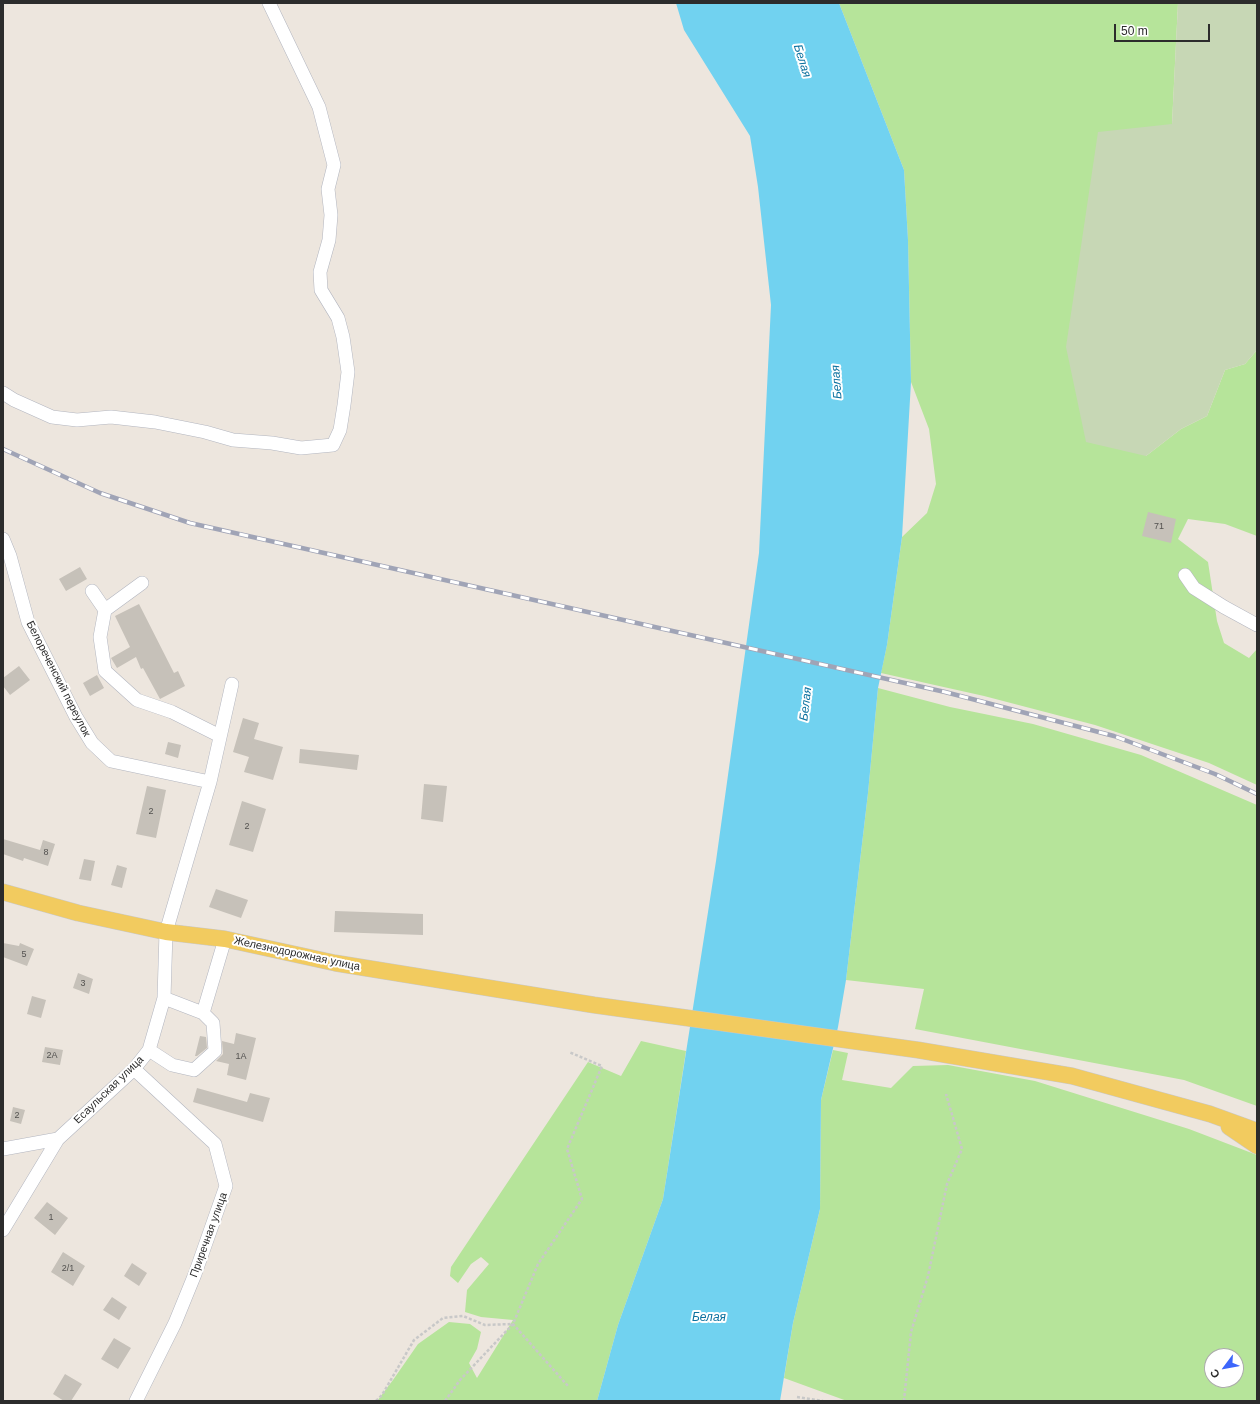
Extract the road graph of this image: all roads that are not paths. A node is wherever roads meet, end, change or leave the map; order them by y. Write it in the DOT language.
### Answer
graph roads {
  1 [pos="269,3"];
  2 [pos="3,393"];
  3 [pos="3,540"];
  4 [pos="1185,575"];
  5 [pos="142,583"];
  6 [pos="92,591"];
  7 [pos="105,610"];
  8 [pos="1257,625"];
  9 [pos="232,684"];
  10 [pos="220,736"];
  11 [pos="210,782"];
  12 [pos="3,892"];
  13 [pos="166,932"];
  14 [pos="225,939"];
  15 [pos="164,998"];
  16 [pos="203,1013"];
  17 [pos="149,1050"];
  18 [pos="134,1069"];
  19 [pos="1210,1114"];
  20 [pos="1257,1131"];
  21 [pos="58,1139"];
  22 [pos="1257,1146"];
  23 [pos="3,1149"];
  24 [pos="3,1230"];
  25 [pos="136,1401"];
  1 -- 2 [label="street"];
  3 -- 11 [label="street, Белореченский переулок"];
  4 -- 8 [label="street"];
  5 -- 7 [label="street"];
  6 -- 7 [label="street"];
  7 -- 10 [label="street"];
  9 -- 10 [label="street, Есаульская улица"];
  10 -- 11 [label="street, Есаульская улица"];
  11 -- 13 [label="street, Есаульская улица"];
  12 -- 13 [label="main road, Железнодорожная улица"];
  13 -- 14 [label="main road, Железнодорожная улица"];
  13 -- 15 [label="street, Есаульская улица"];
  14 -- 16 [label="street"];
  14 -- 19 [label="main road, Железнодорожная улица"];
  15 -- 16 [label="street"];
  15 -- 17 [label="street, Есаульская улица"];
  16 -- 17 [label="street"];
  17 -- 18 [label="street, Есаульская улица"];
  18 -- 21 [label="street, Есаульская улица"];
  18 -- 25 [label="street, Приречная улица"];
  19 -- 20 [label="main road"];
  19 -- 22 [label="main road"];
  21 -- 23 [label="street"];
  21 -- 24 [label="street, Есаульская улица"];
}
